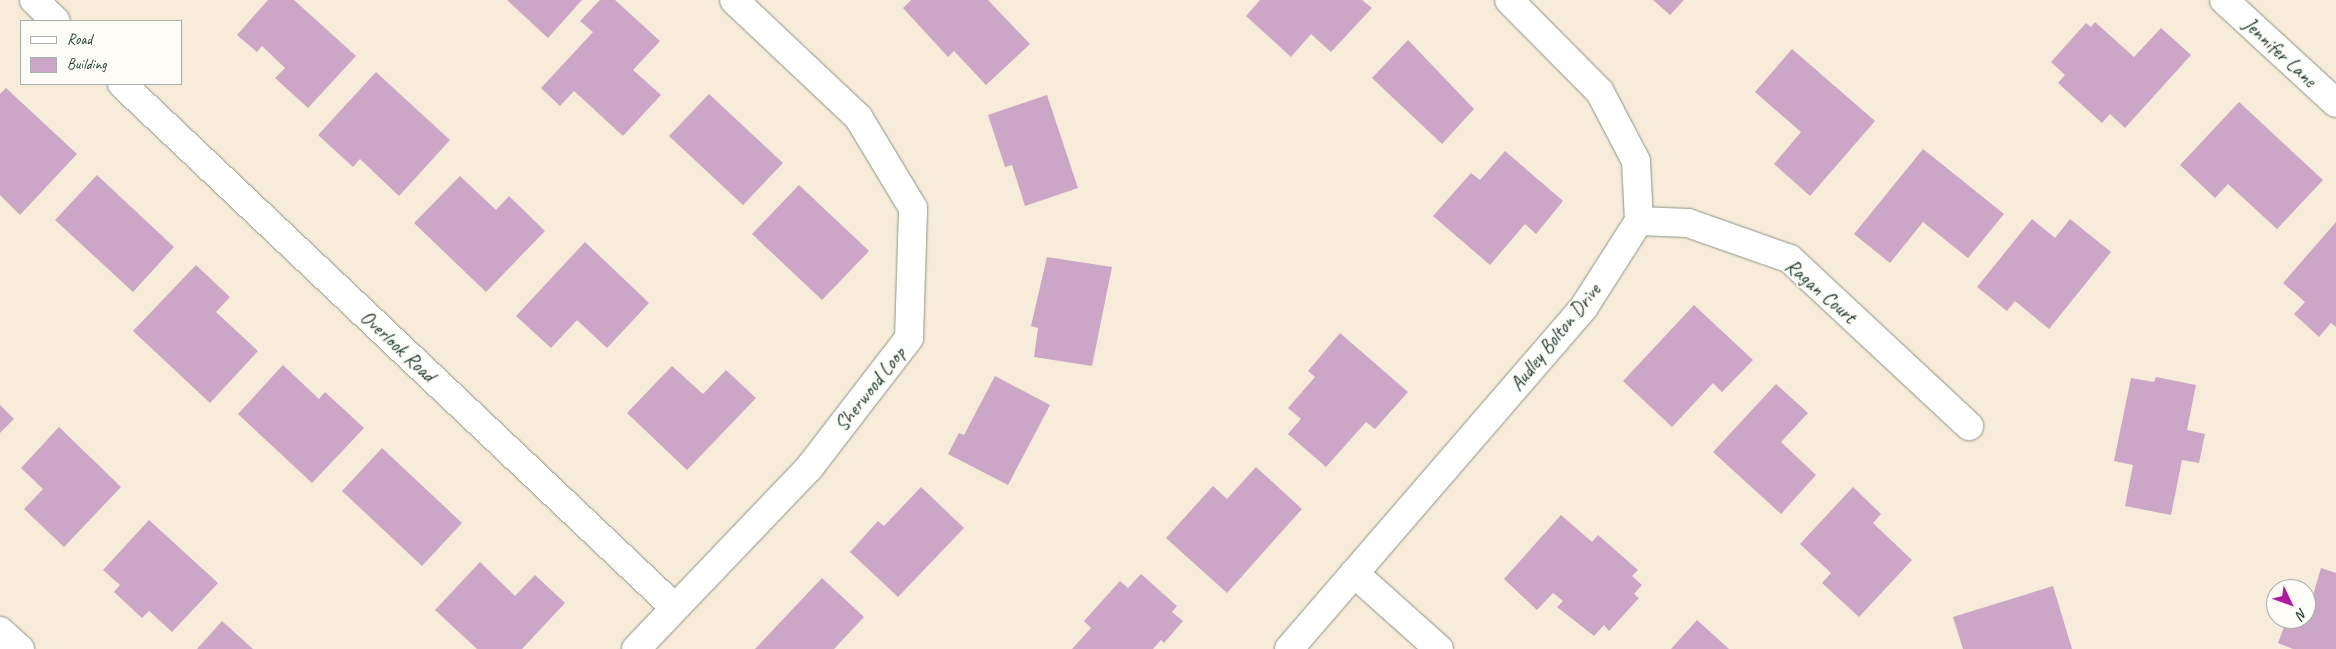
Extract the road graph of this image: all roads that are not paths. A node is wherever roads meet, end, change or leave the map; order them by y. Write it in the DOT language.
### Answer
graph roads {
  1 [pos="34,0"];
  2 [pos="734,0"];
  3 [pos="1509,0"];
  4 [pos="2224,0"];
  5 [pos="55,20"];
  6 [pos="123,85"];
  7 [pos="2336,103"];
  8 [pos="1639,221"];
  9 [pos="1969,426"];
  10 [pos="1354,573"];
  11 [pos="674,608"];
  12 [pos="0,631"];
  13 [pos="20,649"];
  14 [pos="636,649"];
  15 [pos="1289,649"];
  16 [pos="1439,649"];
  1 -- 5 [label="street"];
  2 -- 11 [label="street, Sherwood Loop"];
  3 -- 8 [label="street"];
  4 -- 7 [label="street, Jennifer Lane"];
  6 -- 11 [label="street, Overlook Road"];
  8 -- 9 [label="street, Ragan Court"];
  8 -- 10 [label="street, Audley Bolton Drive"];
  10 -- 15 [label="street, Audley Bolton Drive"];
  10 -- 16 [label="street"];
  11 -- 14 [label="street, Sherwood Loop"];
  12 -- 13 [label="street"];
}
